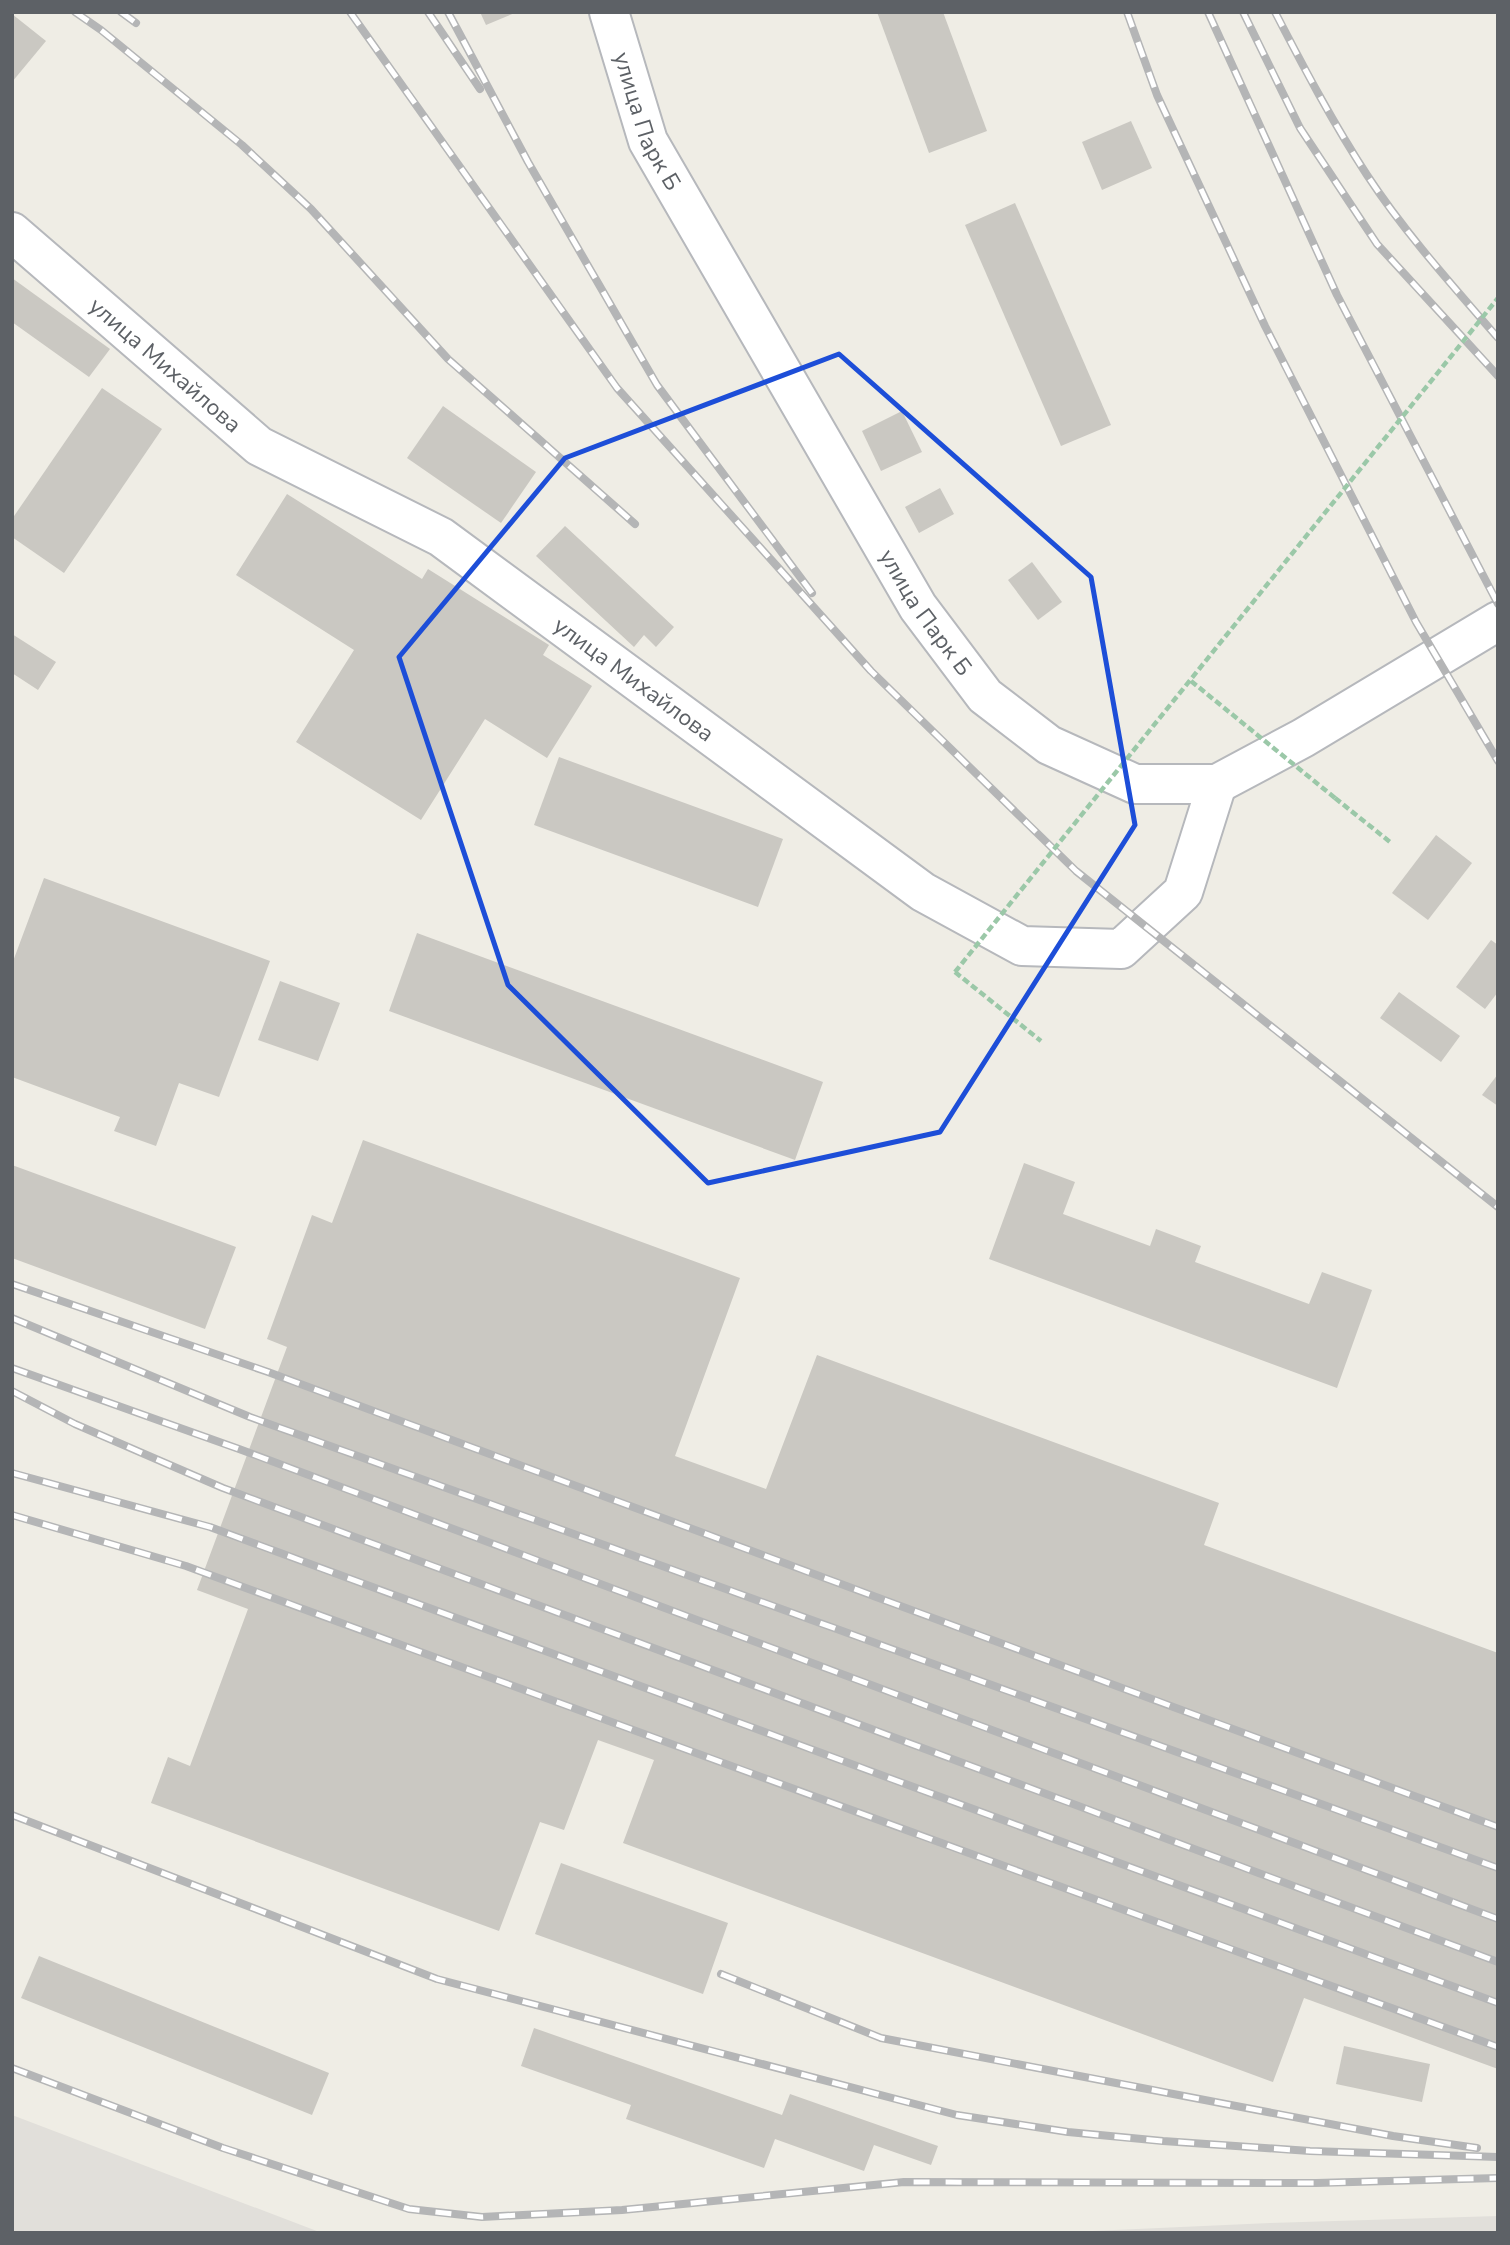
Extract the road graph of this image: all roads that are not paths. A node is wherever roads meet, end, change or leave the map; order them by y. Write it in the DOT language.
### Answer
graph roads {
  1 [pos="609,12"];
  2 [pos="12,232"];
  3 [pos="1498,621"];
  4 [pos="1217,783"];
  1 -- 4 [label="street, улица Парк Б"];
  2 -- 4 [label="street, улица Михайлова"];
  3 -- 4 [label="street, улица Парк Б"];
}
